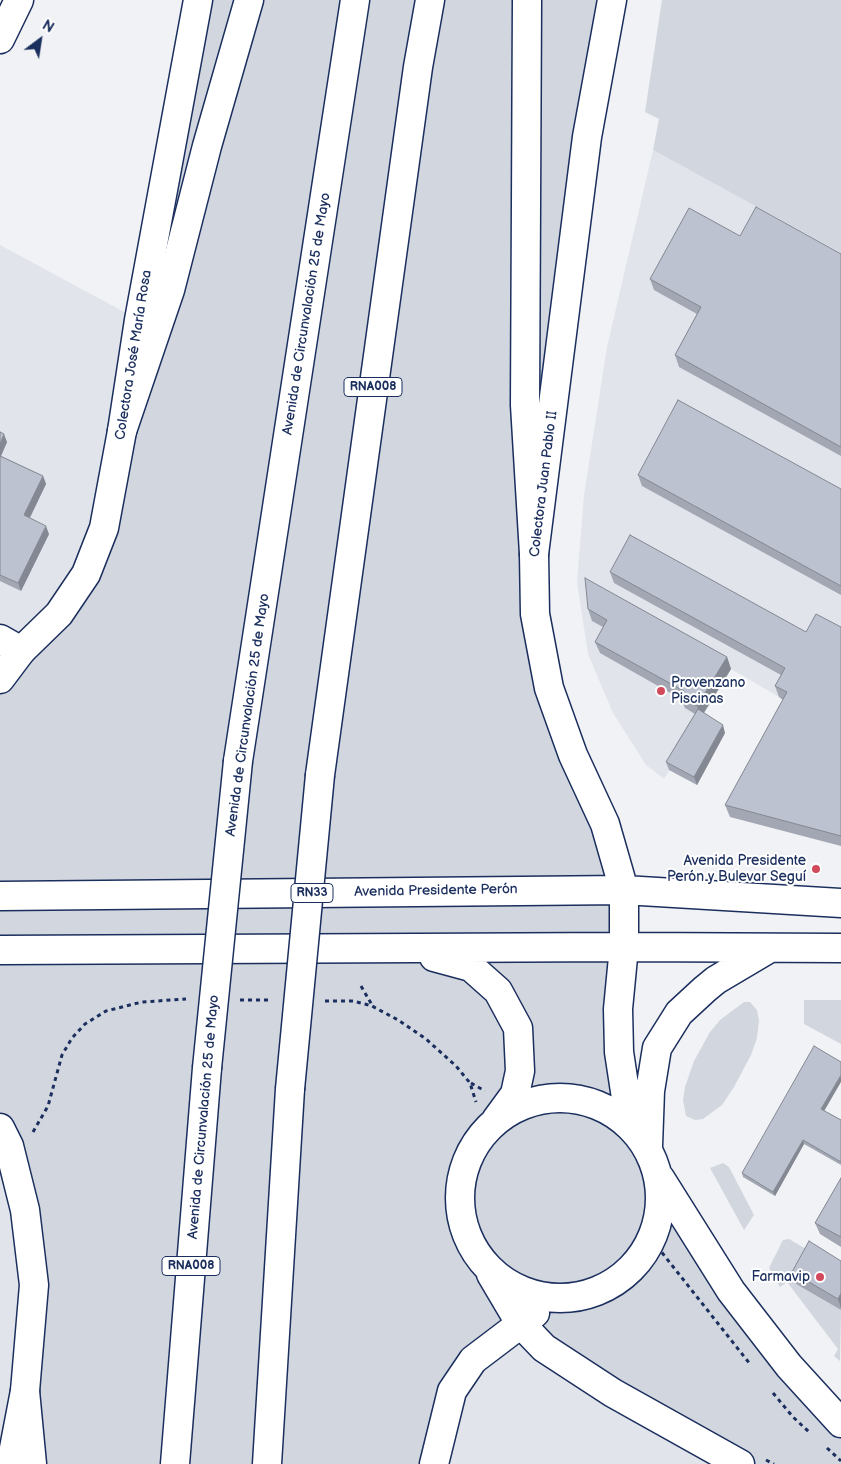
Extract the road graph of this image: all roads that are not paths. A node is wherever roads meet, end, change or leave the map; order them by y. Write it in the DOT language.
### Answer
graph roads {
  1 [pos="19,0"];
  2 [pos="198,0"];
  3 [pos="249,0"];
  4 [pos="356,0"];
  5 [pos="430,0"];
  6 [pos="527,0"];
  7 [pos="612,0"];
  8 [pos="0,39"];
  9 [pos="122,431"];
  10 [pos="534,554"];
  11 [pos="11,645"];
  12 [pos="0,679"];
  13 [pos="624,890"];
  14 [pos="0,896"];
  15 [pos="841,903"];
  16 [pos="624,947"];
  17 [pos="407,948"];
  18 [pos="770,948"];
  19 [pos="841,948"];
  20 [pos="0,950"];
  21 [pos="486,1133"];
  22 [pos="4,1137"];
  23 [pos="647,1153"];
  24 [pos="485,1264"];
  25 [pos="557,1298"];
  26 [pos="520,1323"];
  27 [pos="25,1391"];
  28 [pos="841,1423"];
  29 [pos="12,1464"];
  30 [pos="32,1464"];
  31 [pos="175,1464"];
  32 [pos="267,1464"];
  33 [pos="434,1464"];
  34 [pos="740,1464"];
  1 -- 8 [label="main road"];
  2 -- 9 [label="main road, Colectora José María Rosa"];
  3 -- 9 [label="main road"];
  4 -- 31 [label="main road, Avenida de Circunvalación 25 de Mayo / RNA008, bridge"];
  5 -- 32 [label="main road, RNA008, bridge"];
  6 -- 10 [label="main road"];
  7 -- 10 [label="main road, Colectora Juan Pablo II"];
  9 -- 11 [label="main road, Colectora José María Rosa"];
  10 -- 13 [label="main road, Colectora Juan Pablo II"];
  11 -- 12 [label="main road, Colectora José María Rosa"];
  13 -- 14 [label="main road, Avenida Presidente Perón / RN33"];
  13 -- 15 [label="main road, Avenida Presidente Perón"];
  13 -- 16 [label="main road, Colectora Juan Pablo II"];
  16 -- 17 [label="main road"];
  16 -- 18 [label="main road"];
  16 -- 23 [label="main road, Colectora Juan Pablo II"];
  17 -- 20 [label="main road"];
  17 -- 21 [label="main road"];
  18 -- 19 [label="main road"];
  18 -- 23 [label="main road"];
  21 -- 23 [label="main road"];
  21 -- 24 [label="main road"];
  22 -- 27 [label="main road"];
  23 -- 25 [label="main road"];
  23 -- 28 [label="main road"];
  24 -- 25 [label="main road"];
  24 -- 26 [label="main road"];
  25 -- 26 [label="main road"];
  26 -- 33 [label="main road"];
  26 -- 34 [label="main road"];
  27 -- 29 [label="main road"];
  27 -- 30 [label="main road"];
}
